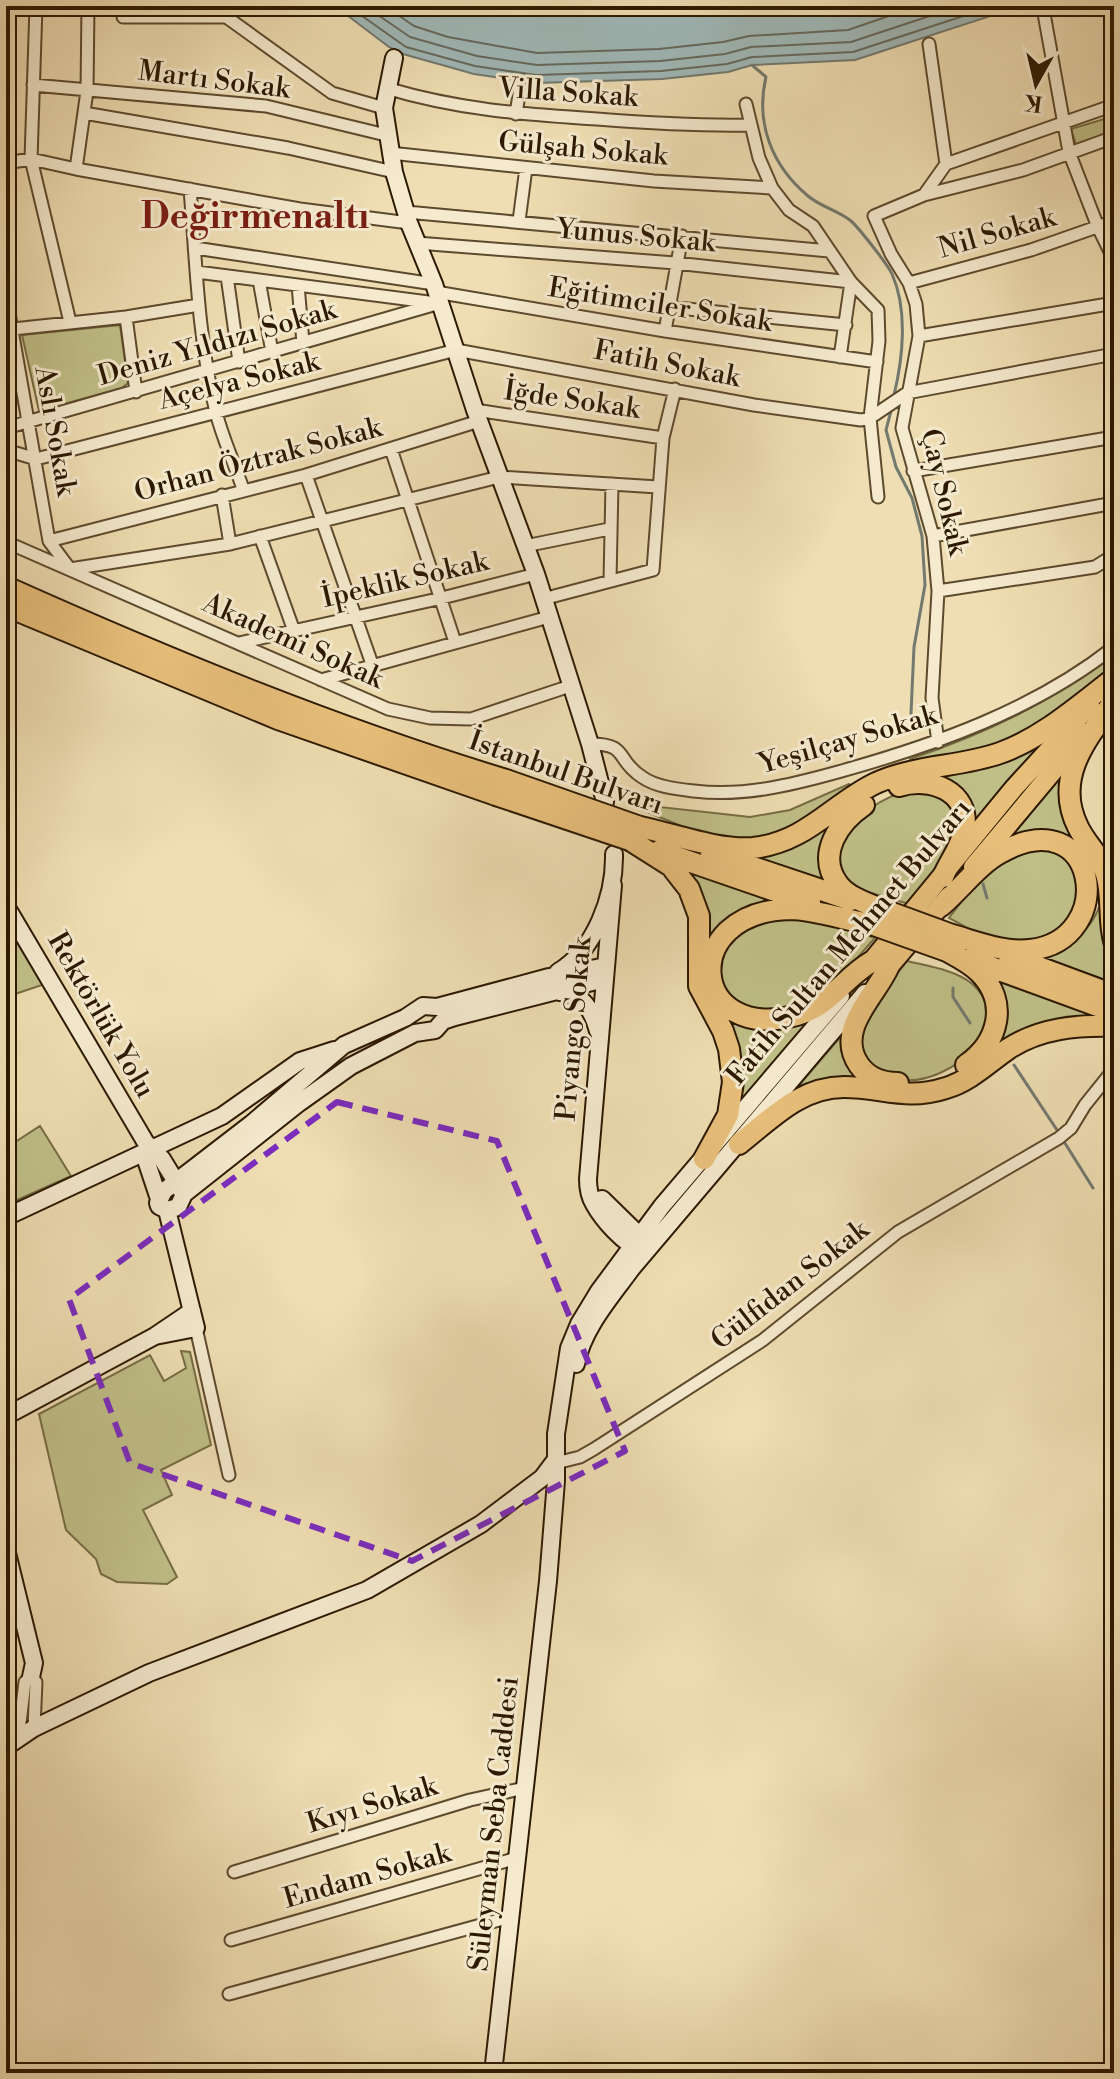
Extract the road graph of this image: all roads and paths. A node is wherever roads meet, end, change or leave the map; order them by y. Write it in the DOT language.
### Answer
graph roads {
  1 [pos="36,6"];
  2 [pos="88,6"];
  3 [pos="211,6"];
  4 [pos="1043,8"];
  5 [pos="175,12"];
  6 [pos="123,17"];
  7 [pos="228,17"];
  8 [pos="929,44"];
  9 [pos="394,58"];
  10 [pos="33,85"];
  11 [pos="386,88"];
  12 [pos="520,88"];
  13 [pos="87,91"];
  14 [pos="746,104"];
  15 [pos="1114,105"];
  16 [pos="384,108"];
  17 [pos="84,113"];
  18 [pos="516,114"];
  19 [pos="1062,122"];
  20 [pos="750,125"];
  21 [pos="386,135"];
  22 [pos="1114,137"];
  23 [pos="1069,152"];
  24 [pos="390,153"];
  25 [pos="31,159"];
  26 [pos="6,163"];
  27 [pos="946,164"];
  28 [pos="526,168"];
  29 [pos="76,169"];
  30 [pos="394,172"];
  31 [pos="772,188"];
  32 [pos="190,189"];
  33 [pos="924,195"];
  34 [pos="407,217"];
  35 [pos="519,221"];
  36 [pos="1114,221"];
  37 [pos="1098,227"];
  38 [pos="682,236"];
  39 [pos="417,243"];
  40 [pos="195,248"];
  41 [pos="829,251"];
  42 [pos="1114,260"];
  43 [pos="675,263"];
  44 [pos="197,272"];
  45 [pos="227,276"];
  46 [pos="259,280"];
  47 [pos="851,282"];
  48 [pos="909,283"];
  49 [pos="298,285"];
  50 [pos="437,293"];
  51 [pos="6,296"];
  52 [pos="1114,303"];
  53 [pos="199,305"];
  54 [pos="668,307"];
  55 [pos="126,317"];
  56 [pos="70,322"];
  57 [pos="846,325"];
  58 [pos="13,329"];
  59 [pos="665,331"];
  60 [pos="919,336"];
  61 [pos="303,343"];
  62 [pos="456,350"];
  63 [pos="272,352"];
  64 [pos="1114,354"];
  65 [pos="840,357"];
  66 [pos="239,362"];
  67 [pos="877,362"];
  68 [pos="208,371"];
  69 [pos="675,389"];
  70 [pos="136,392"];
  71 [pos="907,393"];
  72 [pos="215,411"];
  73 [pos="477,416"];
  74 [pos="870,418"];
  75 [pos="30,421"];
  76 [pos="6,428"];
  77 [pos="1114,437"];
  78 [pos="663,438"];
  79 [pos="391,449"];
  80 [pos="6,450"];
  81 [pos="36,459"];
  82 [pos="913,471"];
  83 [pos="306,475"];
  84 [pos="499,477"];
  85 [pos="612,484"];
  86 [pos="658,487"];
  87 [pos="243,489"];
  88 [pos="222,495"];
  89 [pos="878,497"];
  90 [pos="408,498"];
  91 [pos="1114,503"];
  92 [pos="323,520"];
  93 [pos="609,529"];
  94 [pos="260,536"];
  95 [pos="933,536"];
  96 [pos="49,541"];
  97 [pos="6,542"];
  98 [pos="230,544"];
  99 [pos="525,546"];
  100 [pos="1114,555"];
  101 [pos="70,569"];
  102 [pos="536,574"];
  103 [pos="610,581"];
  104 [pos="6,587"];
  105 [pos="938,591"];
  106 [pos="442,598"];
  107 [pos="543,599"];
  108 [pos="6,606"];
  109 [pos="356,616"];
  110 [pos="549,617"];
  111 [pos="294,631"];
  112 [pos="455,642"];
  113 [pos="239,643"];
  114 [pos="1114,647"];
  115 [pos="372,664"];
  116 [pos="1113,679"];
  117 [pos="321,680"];
  118 [pos="570,686"];
  119 [pos="1113,703"];
  120 [pos="938,742"];
  121 [pos="590,744"];
  122 [pos="501,787"];
  123 [pos="605,802"];
  124 [pos="635,834"];
  125 [pos="614,854"];
  126 [pos="943,877"];
  127 [pos="613,885"];
  128 [pos="6,906"];
  129 [pos="941,906"];
  130 [pos="878,917"];
  131 [pos="1114,941"];
  132 [pos="950,943"];
  133 [pos="879,965"];
  134 [pos="605,972"];
  135 [pos="547,985"];
  136 [pos="1114,995"];
  137 [pos="416,1011"];
  138 [pos="1114,1012"];
  139 [pos="440,1014"];
  140 [pos="1114,1026"];
  141 [pos="422,1032"];
  142 [pos="599,1035"];
  143 [pos="339,1049"];
  144 [pos="351,1066"];
  145 [pos="1114,1069"];
  146 [pos="739,1144"];
  147 [pos="148,1152"];
  148 [pos="704,1159"];
  149 [pos="181,1188"];
  150 [pos="163,1204"];
  151 [pos="6,1217"];
  152 [pos="639,1244"];
  153 [pos="192,1311"];
  154 [pos="196,1328"];
  155 [pos="155,1336"];
  156 [pos="6,1416"];
  157 [pos="559,1470"];
  158 [pos="229,1475"];
  159 [pos="6,1549"];
  160 [pos="31,1677"];
  161 [pos="34,1728"];
  162 [pos="10,1738"];
  163 [pos="525,1788"];
  164 [pos="517,1858"];
  165 [pos="234,1872"];
  166 [pos="510,1917"];
  167 [pos="231,1940"];
  168 [pos="229,1994"];
  169 [pos="493,2073"];
  1 -- 10 [label="street"];
  2 -- 13 [label="street"];
  3 -- 7 [label="street"];
  4 -- 19 [label="street"];
  5 -- 6 [label="street"];
  5 -- 7 [label="street"];
  7 -- 16 [label="street"];
  8 -- 27 [label="street"];
  9 -- 11 [label="street"];
  10 -- 13 [label="street, Martı Sokak"];
  10 -- 25 [label="street"];
  11 -- 16 [label="street"];
  11 -- 18 [label="street, Villa Sokak"];
  12 -- 18 [label="street"];
  13 -- 17 [label="street"];
  13 -- 21 [label="street, Martı Sokak"];
  14 -- 20 [label="street"];
  15 -- 19 [label="street"];
  16 -- 21 [label="street"];
  17 -- 29 [label="street"];
  17 -- 30 [label="street"];
  18 -- 20 [label="street, Villa Sokak"];
  19 -- 23 [label="street"];
  19 -- 27 [label="street"];
  20 -- 31 [label="street"];
  21 -- 24 [label="street"];
  22 -- 23 [label="street"];
  23 -- 33 [label="street"];
  23 -- 37 [label="street"];
  24 -- 28 [label="street, Gülşah Sokak"];
  24 -- 30 [label="street"];
  25 -- 26 [label="street"];
  25 -- 29 [label="street"];
  25 -- 56 [label="street"];
  27 -- 33 [label="street"];
  28 -- 31 [label="street, Gülşah Sokak"];
  28 -- 35 [label="street"];
  29 -- 32 [label="street"];
  30 -- 34 [label="street"];
  31 -- 41 [label="street"];
  32 -- 34 [label="street"];
  32 -- 40 [label="street"];
  33 -- 48 [label="street, Çay Sokak"];
  34 -- 35 [label="street"];
  34 -- 39 [label="street"];
  35 -- 38 [label="street"];
  36 -- 37 [label="street, Nil Sokak"];
  37 -- 42 [label="street"];
  37 -- 48 [label="street, Nil Sokak"];
  38 -- 41 [label="street"];
  38 -- 43 [label="street"];
  39 -- 43 [label="street, Yunus Sokak"];
  39 -- 50 [label="street"];
  40 -- 44 [label="street"];
  40 -- 50 [label="street"];
  41 -- 47 [label="street"];
  43 -- 47 [label="street, Yunus Sokak"];
  43 -- 54 [label="street"];
  44 -- 45 [label="street"];
  44 -- 53 [label="street"];
  45 -- 46 [label="street"];
  45 -- 66 [label="street"];
  46 -- 49 [label="street"];
  46 -- 63 [label="street"];
  47 -- 57 [label="street"];
  47 -- 67 [label="street"];
  48 -- 60 [label="street, Çay Sokak"];
  49 -- 50 [label="street"];
  49 -- 61 [label="street"];
  50 -- 59 [label="street, Eğitimciler Sokak"];
  50 -- 61 [label="street, Deniz Yıldızı Sokak"];
  50 -- 62 [label="street"];
  51 -- 58 [label="street, Aslı Sokak"];
  52 -- 60 [label="street"];
  53 -- 55 [label="street"];
  53 -- 68 [label="street"];
  54 -- 57 [label="street"];
  54 -- 59 [label="street"];
  55 -- 56 [label="street"];
  55 -- 70 [label="street"];
  56 -- 58 [label="street"];
  57 -- 65 [label="street"];
  58 -- 75 [label="street, Aslı Sokak"];
  59 -- 65 [label="street, Eğitimciler Sokak"];
  60 -- 71 [label="street, Çay Sokak"];
  61 -- 63 [label="street, Deniz Yıldızı Sokak"];
  62 -- 69 [label="street, Fatih Sokak"];
  62 -- 72 [label="street, Açelya Sokak"];
  62 -- 73 [label="street"];
  63 -- 66 [label="street, Deniz Yıldızı Sokak"];
  64 -- 71 [label="street"];
  65 -- 67 [label="street, Eğitimciler Sokak"];
  66 -- 68 [label="street, Deniz Yıldızı Sokak"];
  67 -- 74 [label="street"];
  68 -- 70 [label="street, Deniz Yıldızı Sokak"];
  68 -- 72 [label="street"];
  69 -- 74 [label="street, Fatih Sokak"];
  69 -- 78 [label="street"];
  70 -- 75 [label="street, Deniz Yıldızı Sokak"];
  71 -- 74 [label="street"];
  71 -- 82 [label="street, Çay Sokak"];
  72 -- 81 [label="street, Açelya Sokak"];
  72 -- 87 [label="street"];
  73 -- 78 [label="street, İğde Sokak"];
  73 -- 79 [label="street, Orhan Öztrak Sokak"];
  73 -- 84 [label="street"];
  74 -- 89 [label="street"];
  75 -- 76 [label="street, Deniz Yıldızı Sokak"];
  75 -- 81 [label="street, Aslı Sokak"];
  77 -- 82 [label="street"];
  78 -- 86 [label="street"];
  79 -- 83 [label="street, Orhan Öztrak Sokak"];
  79 -- 90 [label="street"];
  80 -- 81 [label="street"];
  81 -- 96 [label="street, Aslı Sokak"];
  82 -- 95 [label="street, Çay Sokak"];
  83 -- 87 [label="street, Orhan Öztrak Sokak"];
  83 -- 92 [label="street"];
  84 -- 85 [label="street"];
  84 -- 90 [label="street"];
  84 -- 99 [label="street"];
  85 -- 86 [label="street"];
  85 -- 93 [label="street"];
  86 -- 103 [label="street"];
  87 -- 88 [label="street, Orhan Öztrak Sokak"];
  88 -- 96 [label="street, Orhan Öztrak Sokak"];
  88 -- 98 [label="street"];
  90 -- 92 [label="street"];
  90 -- 106 [label="street"];
  91 -- 95 [label="street"];
  92 -- 94 [label="street"];
  92 -- 109 [label="street"];
  93 -- 99 [label="street"];
  93 -- 103 [label="street"];
  94 -- 98 [label="street"];
  94 -- 111 [label="street"];
  95 -- 105 [label="street, Çay Sokak"];
  96 -- 101 [label="street, Aslı Sokak"];
  97 -- 101 [label="street, Akademi Sokak"];
  98 -- 101 [label="street"];
  99 -- 102 [label="street"];
  100 -- 105 [label="street"];
  101 -- 113 [label="street, Akademi Sokak"];
  102 -- 106 [label="street, İpeklik Sokak"];
  102 -- 107 [label="street"];
  103 -- 107 [label="street"];
  104 -- 122 [label="highway, İstanbul Bulvarı"];
  105 -- 120 [label="street, Çay Sokak"];
  106 -- 109 [label="street, İpeklik Sokak"];
  106 -- 112 [label="street"];
  107 -- 110 [label="street"];
  108 -- 122 [label="highway, İstanbul Bulvarı"];
  109 -- 111 [label="street, İpeklik Sokak"];
  109 -- 115 [label="street"];
  110 -- 112 [label="street"];
  110 -- 118 [label="street"];
  111 -- 113 [label="street, İpeklik Sokak"];
  112 -- 115 [label="street"];
  113 -- 117 [label="street, Akademi Sokak"];
  114 -- 120 [label="street, Yeşilçay Sokak"];
  115 -- 117 [label="street"];
  116 -- 124 [label="highway"];
  116 -- 126 [label="main road, Fatih Sultan Mehmet Bulvarı"];
  117 -- 118 [label="street, Akademi Sokak"];
  118 -- 121 [label="street"];
  119 -- 129 [label="main road, Fatih Sultan Mehmet Bulvarı"];
  119 -- 131 [label="highway"];
  120 -- 121 [label="street, Yeşilçay Sokak"];
  121 -- 123 [label="street"];
  122 -- 124 [label="highway, İstanbul Bulvarı, bridge"];
  124 -- 130 [label="highway, İstanbul Bulvarı"];
  124 -- 148 [label="highway"];
  125 -- 127 [label="street, Piyango Sokak"];
  126 -- 130 [label="highway"];
  126 -- 133 [label="main road, Fatih Sultan Mehmet Bulvarı"];
  127 -- 134 [label="street, Piyango Sokak"];
  127 -- 135 [label="street"];
  128 -- 147 [label="street, Rektörlük Yolu"];
  129 -- 132 [label="highway"];
  129 -- 133 [label="main road, Fatih Sultan Mehmet Bulvarı"];
  130 -- 132 [label="highway, İstanbul Bulvarı, bridge"];
  130 -- 133 [label="highway"];
  132 -- 133 [label="highway"];
  132 -- 136 [label="highway, İstanbul Bulvarı"];
  132 -- 138 [label="highway, İstanbul Bulvarı"];
  133 -- 146 [label="street, Fatih Sultan Mehmet Bulvarı"];
  133 -- 148 [label="street, Fatih Sultan Mehmet Bulvarı"];
  134 -- 135 [label="street"];
  134 -- 142 [label="street, Piyango Sokak"];
  135 -- 139 [label="street"];
  135 -- 142 [label="street"];
  137 -- 139 [label="street"];
  137 -- 141 [label="street"];
  137 -- 143 [label="street"];
  139 -- 141 [label="street"];
  140 -- 146 [label="highway"];
  141 -- 144 [label="street"];
  142 -- 152 [label="street, Piyango Sokak"];
  143 -- 144 [label="street"];
  143 -- 147 [label="street"];
  143 -- 149 [label="street"];
  144 -- 149 [label="street"];
  145 -- 157 [label="street, Gülfidan Sokak"];
  146 -- 152 [label="street, Fatih Sultan Mehmet Bulvarı"];
  147 -- 149 [label="street"];
  147 -- 150 [label="street"];
  147 -- 151 [label="street"];
  148 -- 152 [label="street, Fatih Sultan Mehmet Bulvarı"];
  149 -- 150 [label="street"];
  150 -- 153 [label="street"];
  152 -- 157 [label="street, Süleyman Seba Caddesi"];
  153 -- 154 [label="street"];
  153 -- 155 [label="street"];
  154 -- 155 [label="street"];
  154 -- 158 [label="street"];
  155 -- 156 [label="street"];
  157 -- 161 [label="street"];
  157 -- 163 [label="street, Süleyman Seba Caddesi"];
  159 -- 160 [label="street"];
  160 -- 161 [label="street"];
  160 -- 162 [label="street"];
  161 -- 162 [label="street"];
  163 -- 164 [label="street, Süleyman Seba Caddesi"];
  163 -- 165 [label="street, Kıyı Sokak"];
  164 -- 166 [label="street, Süleyman Seba Caddesi"];
  164 -- 167 [label="street, Endam Sokak"];
  166 -- 168 [label="street"];
  166 -- 169 [label="street, Süleyman Seba Caddesi"];
}
